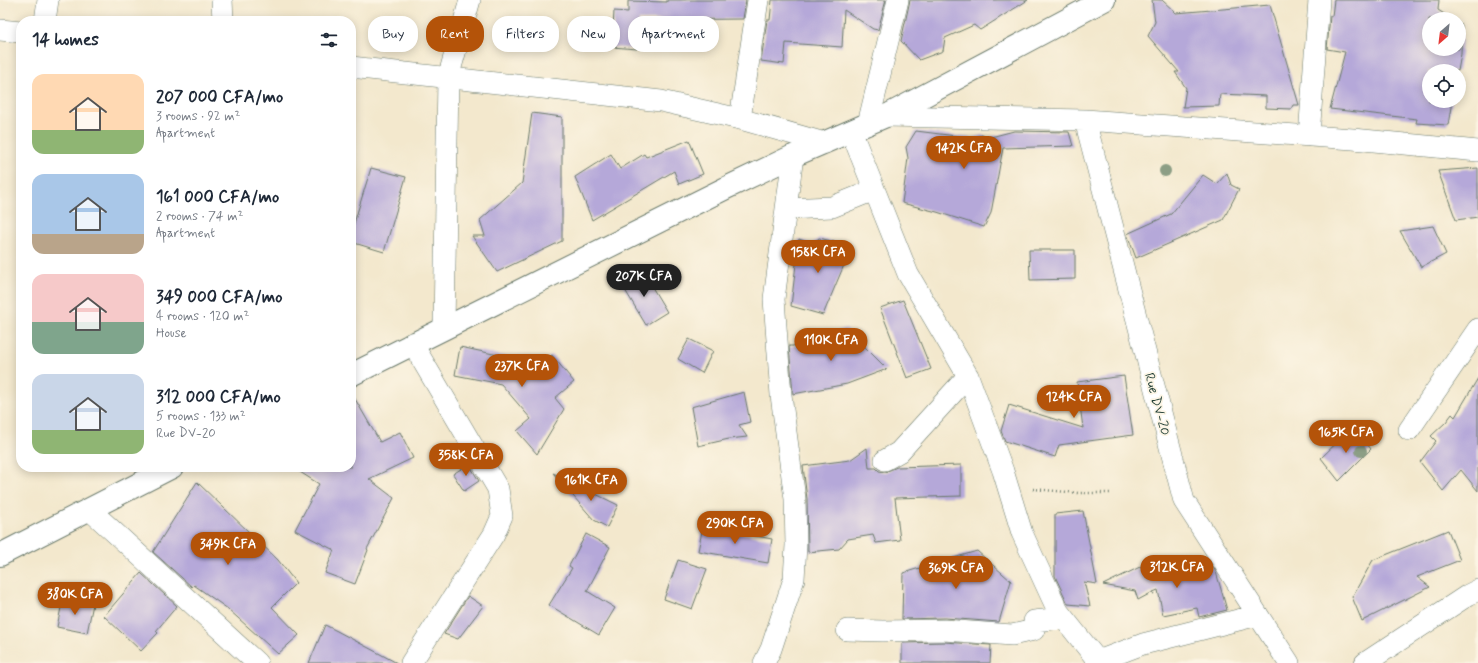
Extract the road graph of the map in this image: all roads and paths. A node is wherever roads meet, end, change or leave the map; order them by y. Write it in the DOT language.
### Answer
graph roads {
  1 [pos="48,0"];
  2 [pos="222,0"];
  3 [pos="470,0"];
  4 [pos="758,0"];
  5 [pos="898,0"];
  6 [pos="1103,0"];
  7 [pos="1319,0"];
  8 [pos="46,16"];
  9 [pos="223,16"];
  10 [pos="0,30"];
  11 [pos="16,32"];
  12 [pos="356,68"];
  13 [pos="448,78"];
  14 [pos="740,119"];
  15 [pos="1085,120"];
  16 [pos="868,124"];
  17 [pos="1309,136"];
  18 [pos="825,143"];
  19 [pos="1478,151"];
  20 [pos="793,156"];
  21 [pos="874,190"];
  22 [pos="786,209"];
  23 [pos="444,327"];
  24 [pos="1478,329"];
  25 [pos="412,343"];
  26 [pos="356,372"];
  27 [pos="968,376"];
  28 [pos="1409,430"];
  29 [pos="885,460"];
  30 [pos="162,472"];
  31 [pos="1008,488"];
  32 [pos="1110,493"];
  33 [pos="90,510"];
  34 [pos="0,555"];
  35 [pos="1478,590"];
  36 [pos="1258,615"];
  37 [pos="1063,618"];
  38 [pos="848,630"];
  39 [pos="1097,662"];
  40 [pos="257,663"];
  41 [pos="411,663"];
  42 [pos="764,663"];
  43 [pos="1289,663"];
  44 [pos="1365,663"];
  1 -- 8 [label="street"];
  2 -- 9 [label="street"];
  3 -- 13 [label="street"];
  4 -- 14 [label="street"];
  5 -- 16 [label="street"];
  6 -- 16 [label="street"];
  7 -- 17 [label="street"];
  10 -- 11 [label="street"];
  12 -- 13 [label="street"];
  13 -- 14 [label="street"];
  13 -- 23 [label="street"];
  14 -- 18 [label="street"];
  15 -- 16 [label="street"];
  15 -- 17 [label="street"];
  15 -- 36 [label="street, Rue DV-20"];
  16 -- 18 [label="street"];
  16 -- 21 [label="street"];
  17 -- 19 [label="street"];
  18 -- 20 [label="street"];
  20 -- 22 [label="street"];
  20 -- 23 [label="street"];
  21 -- 22 [label="street"];
  21 -- 27 [label="street"];
  22 -- 42 [label="street"];
  23 -- 25 [label="street"];
  24 -- 28 [label="street"];
  25 -- 26 [label="street"];
  25 -- 41 [label="street"];
  27 -- 29 [label="street"];
  27 -- 31 [label="street"];
  30 -- 33 [label="street"];
  31 -- 32 [label="path"];
  31 -- 37 [label="street"];
  33 -- 34 [label="street"];
  33 -- 40 [label="street"];
  35 -- 44 [label="street"];
  36 -- 39 [label="street"];
  36 -- 43 [label="street, Rue DV-20"];
  37 -- 38 [label="street"];
  37 -- 39 [label="street"];
}
